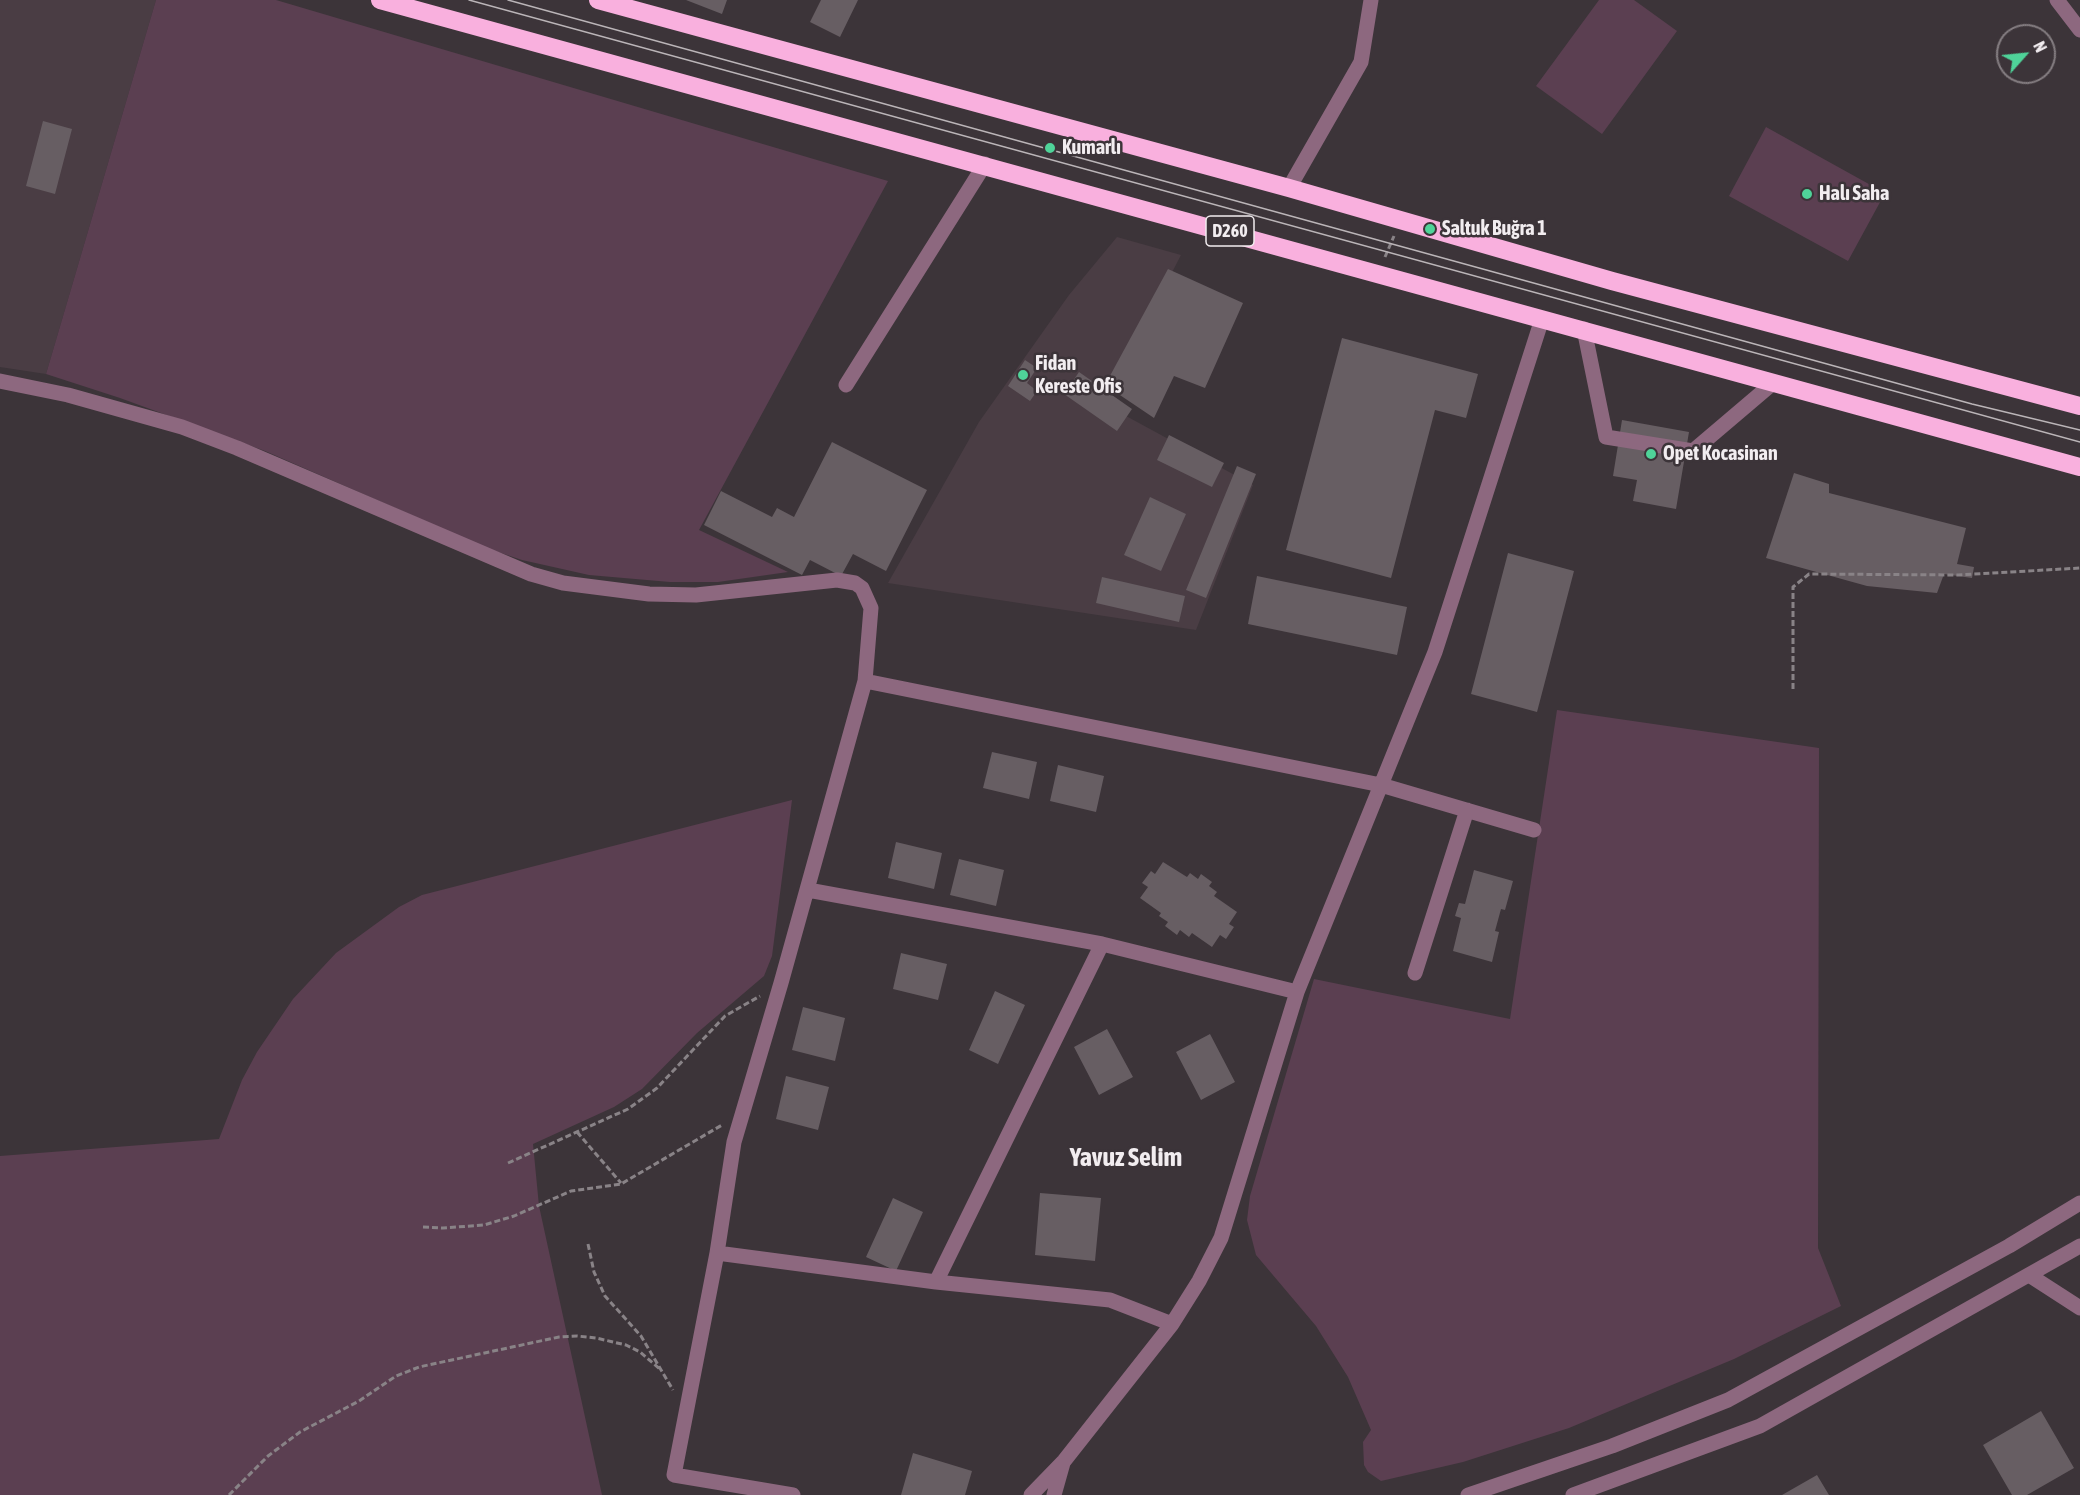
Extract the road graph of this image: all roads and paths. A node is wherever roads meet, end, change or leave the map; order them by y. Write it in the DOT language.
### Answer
graph roads {
  1 [pos="380,0"];
  2 [pos="598,0"];
  3 [pos="1371,0"];
  4 [pos="2057,0"];
  5 [pos="2080,30"];
  6 [pos="985,164"];
  7 [pos="1289,188"];
  8 [pos="1401,220"];
  9 [pos="1379,272"];
  10 [pos="1542,319"];
  11 [pos="1584,328"];
  12 [pos="0,381"];
  13 [pos="1773,383"];
  14 [pos="846,385"];
  15 [pos="2080,406"];
  16 [pos="2080,467"];
  17 [pos="2080,568"];
  18 [pos="865,681"];
  19 [pos="1793,688"];
  20 [pos="1381,785"];
  21 [pos="1467,810"];
  22 [pos="1534,830"];
  23 [pos="807,890"];
  24 [pos="1102,944"];
  25 [pos="1415,973"];
  26 [pos="781,983"];
  27 [pos="1298,992"];
  28 [pos="742,1113"];
  29 [pos="577,1132"];
  30 [pos="508,1163"];
  31 [pos="621,1184"];
  32 [pos="2080,1203"];
  33 [pos="423,1227"];
  34 [pos="588,1244"];
  35 [pos="2080,1246"];
  36 [pos="717,1253"];
  37 [pos="2029,1275"];
  38 [pos="936,1282"];
  39 [pos="2080,1308"];
  40 [pos="1172,1324"];
  41 [pos="661,1370"];
  42 [pos="686,1412"];
  43 [pos="1064,1461"];
  44 [pos="229,1495"];
  45 [pos="793,1495"];
  46 [pos="1031,1495"];
  47 [pos="1054,1495"];
  48 [pos="1468,1495"];
  49 [pos="1572,1495"];
  1 -- 6 [label="highway, D260"];
  2 -- 7 [label="highway"];
  3 -- 7 [label="street"];
  4 -- 5 [label="street"];
  6 -- 9 [label="highway, D260"];
  6 -- 14 [label="street"];
  7 -- 8 [label="highway"];
  8 -- 9 [label="path"];
  8 -- 15 [label="highway"];
  9 -- 10 [label="highway, D260"];
  10 -- 11 [label="highway, D260"];
  10 -- 20 [label="street"];
  11 -- 13 [label="highway, D260"];
  11 -- 13 [label="street"];
  12 -- 18 [label="street"];
  13 -- 16 [label="highway, D260"];
  17 -- 19 [label="path"];
  18 -- 20 [label="street"];
  18 -- 23 [label="street"];
  20 -- 21 [label="street"];
  20 -- 27 [label="street"];
  21 -- 22 [label="street"];
  21 -- 25 [label="street"];
  23 -- 24 [label="street"];
  23 -- 26 [label="street"];
  24 -- 27 [label="street"];
  24 -- 38 [label="street"];
  26 -- 28 [label="street"];
  26 -- 29 [label="path"];
  27 -- 40 [label="street"];
  28 -- 31 [label="path"];
  28 -- 36 [label="street"];
  29 -- 30 [label="path"];
  29 -- 31 [label="path"];
  31 -- 33 [label="path"];
  32 -- 48 [label="street"];
  34 -- 41 [label="path"];
  35 -- 37 [label="street"];
  36 -- 38 [label="street"];
  36 -- 42 [label="street"];
  37 -- 39 [label="street"];
  37 -- 49 [label="street"];
  38 -- 40 [label="street"];
  40 -- 43 [label="street"];
  41 -- 42 [label="path"];
  41 -- 44 [label="path"];
  42 -- 45 [label="street"];
  43 -- 46 [label="street"];
  43 -- 47 [label="street"];
}
